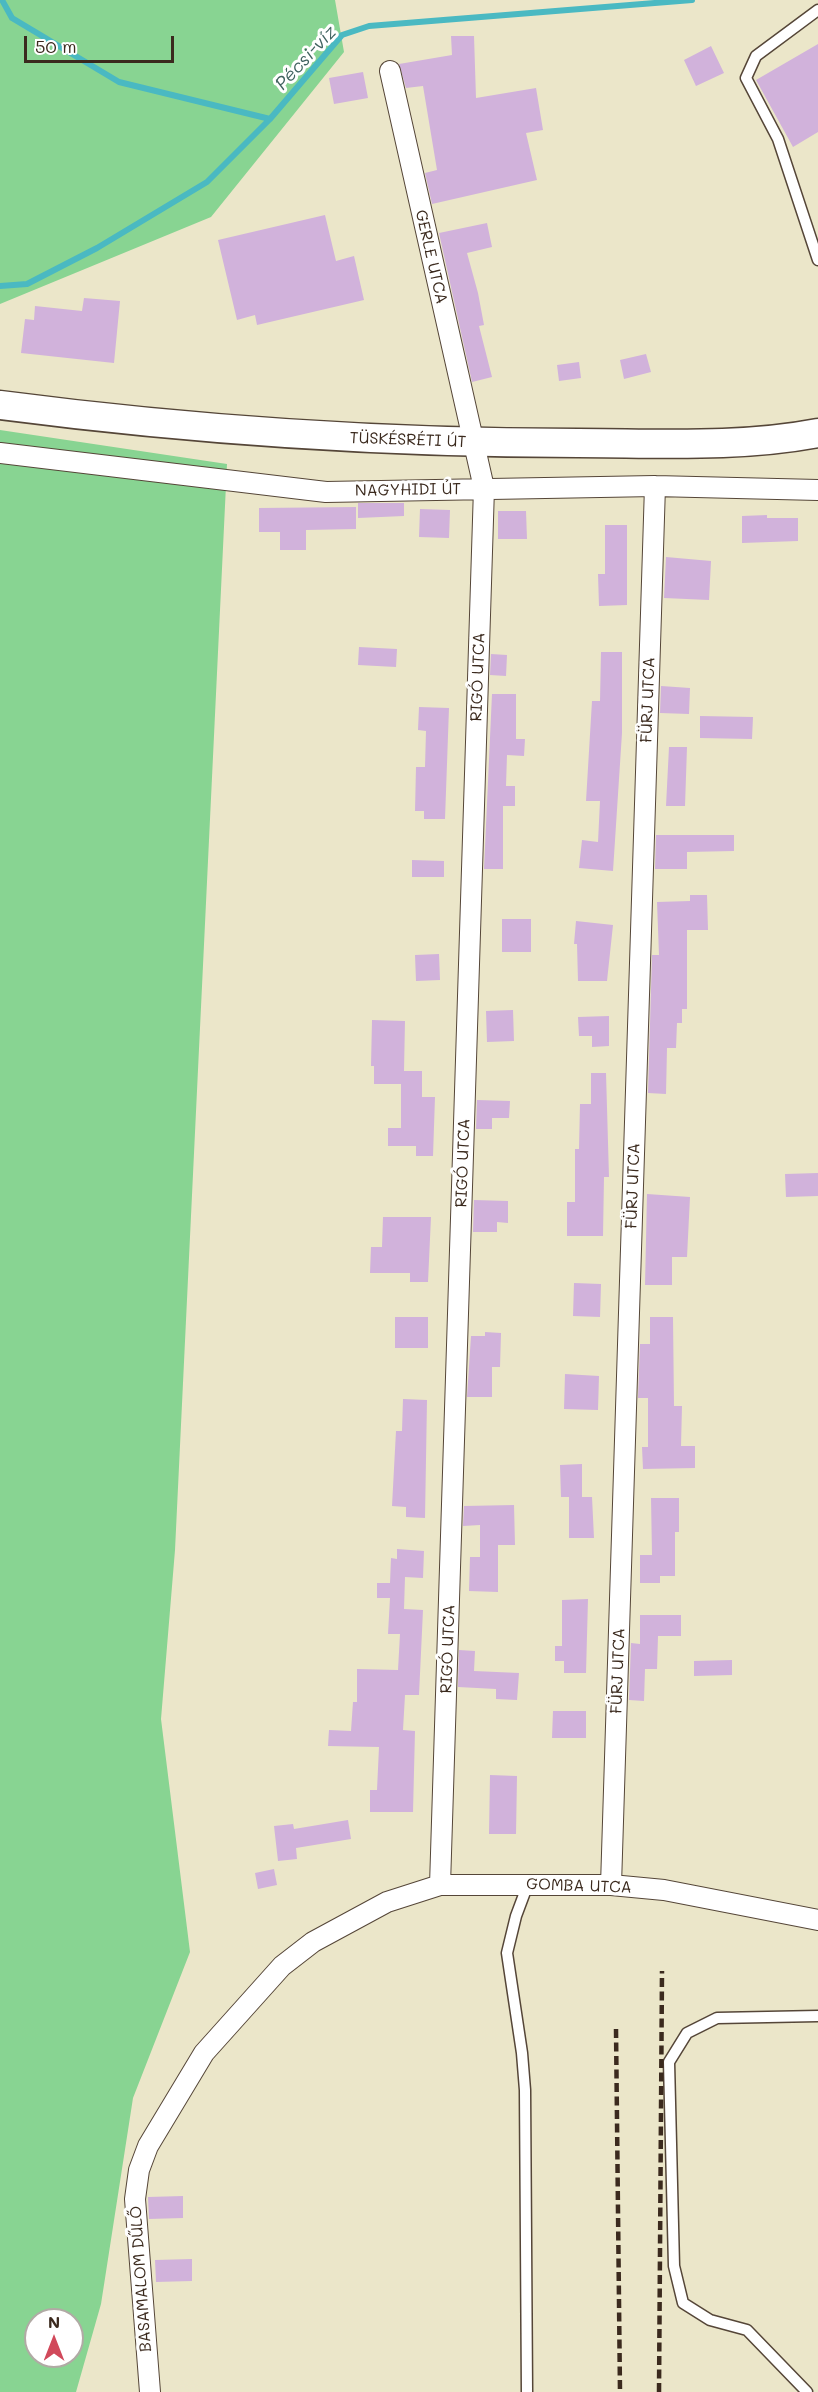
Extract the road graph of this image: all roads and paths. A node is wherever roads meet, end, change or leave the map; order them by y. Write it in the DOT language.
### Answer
graph roads {
  1 [pos="818,10"];
  2 [pos="390,72"];
  3 [pos="818,260"];
  4 [pos="0,405"];
  5 [pos="818,433"];
  6 [pos="473,443"];
  7 [pos="0,453"];
  8 [pos="655,486"];
  9 [pos="484,488"];
  10 [pos="818,490"];
  11 [pos="528,1884"];
  12 [pos="440,1885"];
  13 [pos="611,1885"];
  14 [pos="818,1920"];
  15 [pos="345,1924"];
  16 [pos="818,2016"];
  17 [pos="150,2392"];
  18 [pos="527,2392"];
  19 [pos="807,2392"];
  1 -- 3 [label="lane"];
  2 -- 6 [label="street, GERLE UTCA"];
  4 -- 6 [label="street, TÜSKÉSRÉTI ÚT"];
  5 -- 6 [label="street, TÜSKÉSRÉTI ÚT"];
  6 -- 9 [label="street, RIGÓ UTCA"];
  7 -- 9 [label="street, NAGYHIDI ÚT"];
  8 -- 9 [label="street, NAGYHIDI ÚT"];
  8 -- 10 [label="street, NAGYHIDI ÚT"];
  8 -- 13 [label="street, FÜRJ UTCA"];
  9 -- 12 [label="street, RIGÓ UTCA"];
  11 -- 12 [label="street, GOMBA UTCA"];
  11 -- 13 [label="street, GOMBA UTCA"];
  11 -- 18 [label="lane"];
  12 -- 15 [label="street, GOMBA UTCA"];
  13 -- 14 [label="street, GOMBA UTCA"];
  15 -- 17 [label="street, BASAMALOM DŰLŐ"];
  16 -- 19 [label="lane"];
}
